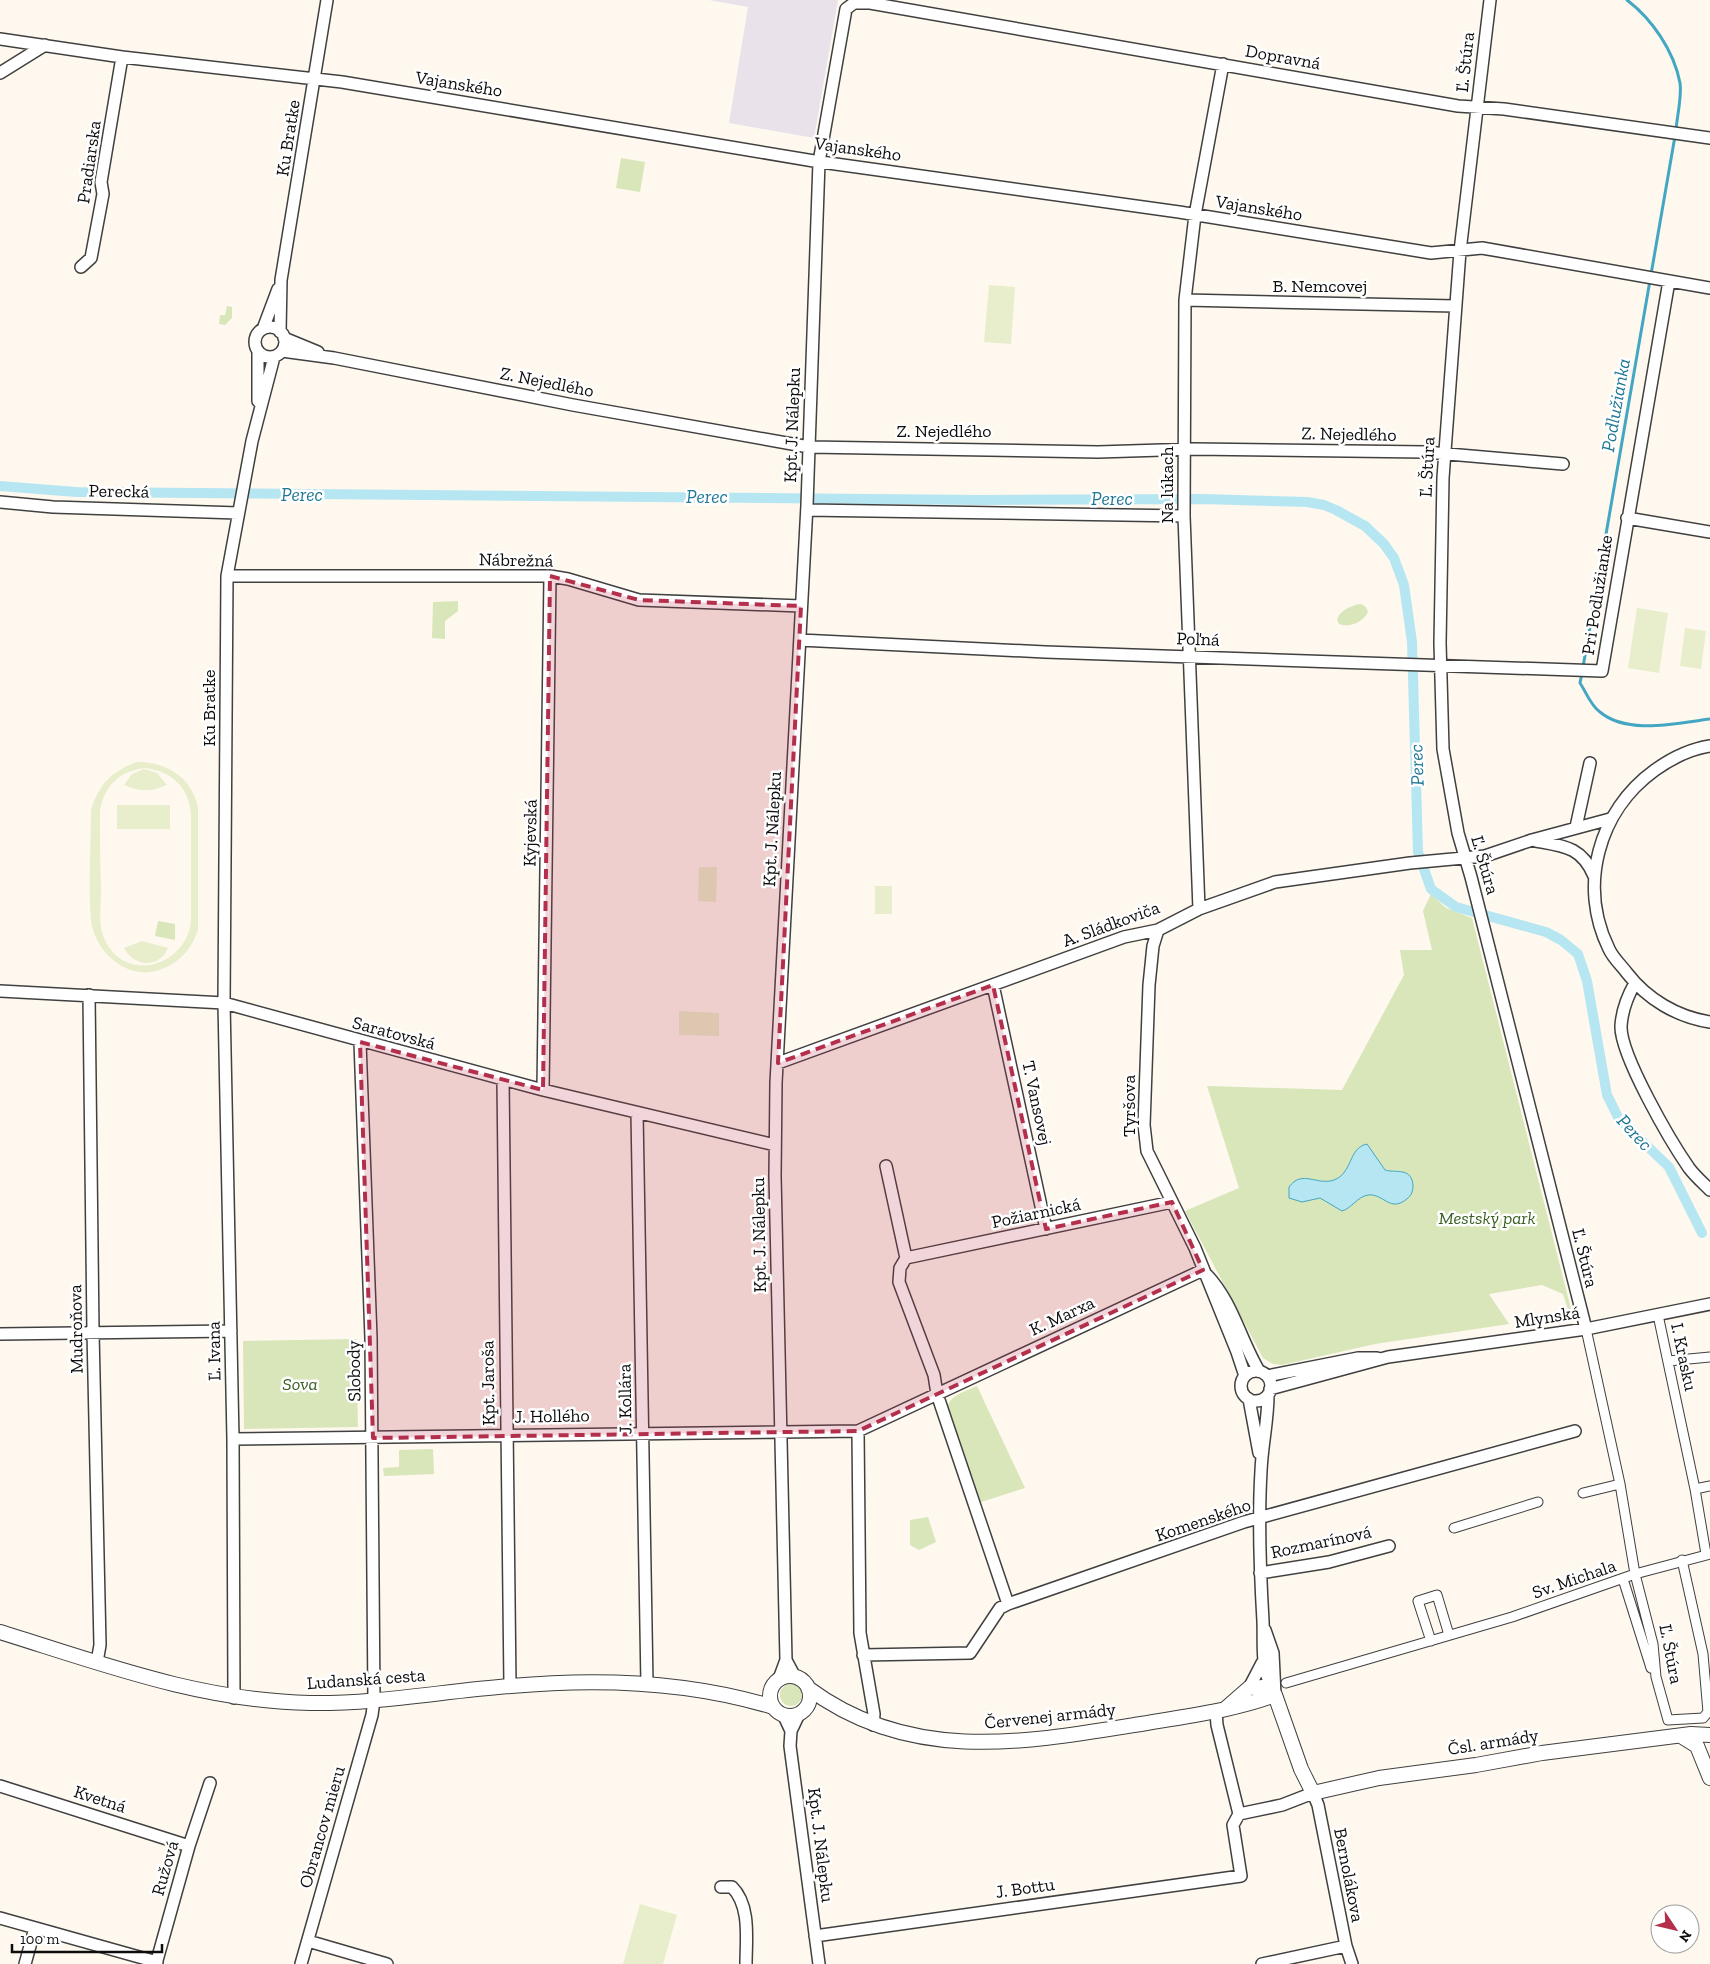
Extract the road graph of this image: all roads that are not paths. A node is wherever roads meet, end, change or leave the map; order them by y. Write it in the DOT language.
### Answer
graph roads {
  1 [pos="327,0"];
  2 [pos="1490,0"];
  3 [pos="851,4"];
  4 [pos="0,40"];
  5 [pos="45,45"];
  6 [pos="122,57"];
  7 [pos="1223,64"];
  8 [pos="0,73"];
  9 [pos="314,79"];
  10 [pos="1478,108"];
  11 [pos="1710,138"];
  12 [pos="819,162"];
  13 [pos="1194,215"];
  14 [pos="1460,251"];
  15 [pos="81,267"];
  16 [pos="282,280"];
  17 [pos="1665,280"];
  18 [pos="1710,288"];
  19 [pos="1185,300"];
  20 [pos="1455,306"];
  21 [pos="263,329"];
  22 [pos="282,335"];
  23 [pos="258,353"];
  24 [pos="278,354"];
  25 [pos="334,358"];
  26 [pos="257,415"];
  27 [pos="809,447"];
  28 [pos="1185,450"];
  29 [pos="1444,454"];
  30 [pos="1563,464"];
  31 [pos="0,502"];
  32 [pos="807,507"];
  33 [pos="238,513"];
  34 [pos="1184,513"];
  35 [pos="1627,518"];
  36 [pos="1710,532"];
  37 [pos="227,576"];
  38 [pos="550,576"];
  39 [pos="801,606"];
  40 [pos="800,640"];
  41 [pos="1189,656"];
  42 [pos="1440,665"];
  43 [pos="1596,672"];
  44 [pos="1710,746"];
  45 [pos="1590,763"];
  46 [pos="1610,819"];
  47 [pos="1576,827"];
  48 [pos="1532,840"];
  49 [pos="1466,858"];
  50 [pos="1594,876"];
  51 [pos="1202,907"];
  52 [pos="1158,930"];
  53 [pos="1635,983"];
  54 [pos="993,985"];
  55 [pos="0,991"];
  56 [pos="89,995"];
  57 [pos="224,1003"];
  58 [pos="1710,1022"];
  59 [pos="360,1042"];
  60 [pos="778,1063"];
  61 [pos="503,1080"];
  62 [pos="543,1090"];
  63 [pos="637,1114"];
  64 [pos="775,1145"];
  65 [pos="886,1166"];
  66 [pos="1710,1190"];
  67 [pos="1172,1202"];
  68 [pos="1046,1229"];
  69 [pos="906,1258"];
  70 [pos="1202,1270"];
  71 [pos="1710,1304"];
  72 [pos="1658,1314"];
  73 [pos="1586,1329"];
  74 [pos="231,1331"];
  75 [pos="93,1332"];
  76 [pos="0,1334"];
  77 [pos="1388,1357"];
  78 [pos="1710,1357"];
  79 [pos="1668,1360"];
  80 [pos="1263,1374"];
  81 [pos="1245,1376"];
  82 [pos="1269,1392"];
  83 [pos="937,1394"];
  84 [pos="1248,1399"];
  85 [pos="781,1431"];
  86 [pos="858,1431"];
  87 [pos="1575,1431"];
  88 [pos="644,1433"];
  89 [pos="507,1434"];
  90 [pos="373,1438"];
  91 [pos="233,1439"];
  92 [pos="1261,1469"];
  93 [pos="1620,1484"];
  94 [pos="1710,1486"];
  95 [pos="1695,1490"];
  96 [pos="1583,1493"];
  97 [pos="1538,1502"];
  98 [pos="1259,1518"];
  99 [pos="1454,1528"];
  100 [pos="1389,1546"];
  101 [pos="1708,1554"];
  102 [pos="1682,1560"];
  103 [pos="1260,1573"];
  104 [pos="1635,1574"];
  105 [pos="1623,1579"];
  106 [pos="1008,1604"];
  107 [pos="1263,1624"];
  108 [pos="0,1632"];
  109 [pos="1449,1636"];
  110 [pos="1430,1641"];
  111 [pos="1706,1654"];
  112 [pos="864,1655"];
  113 [pos="786,1660"];
  114 [pos="97,1662"];
  115 [pos="1262,1663"];
  116 [pos="795,1676"];
  117 [pos="1656,1677"];
  118 [pos="779,1679"];
  119 [pos="1286,1683"];
  120 [pos="646,1684"];
  121 [pos="510,1686"];
  122 [pos="808,1688"];
  123 [pos="1250,1688"];
  124 [pos="770,1691"];
  125 [pos="1275,1695"];
  126 [pos="234,1698"];
  127 [pos="742,1698"];
  128 [pos="374,1700"];
  129 [pos="826,1701"];
  130 [pos="1220,1710"];
  131 [pos="778,1711"];
  132 [pos="803,1711"];
  133 [pos="873,1725"];
  134 [pos="791,1731"];
  135 [pos="1710,1735"];
  136 [pos="1681,1736"];
  137 [pos="1707,1756"];
  138 [pos="1710,1778"];
  139 [pos="210,1783"];
  140 [pos="0,1786"];
  141 [pos="1313,1793"];
  142 [pos="1239,1814"];
  143 [pos="189,1846"];
  144 [pos="721,1887"];
  145 [pos="0,1918"];
  146 [pos="35,1928"];
  147 [pos="815,1936"];
  148 [pos="308,1941"];
  149 [pos="1346,1946"];
  150 [pos="157,1963"];
  151 [pos="25,1964"];
  152 [pos="301,1964"];
  153 [pos="387,1964"];
  154 [pos="746,1964"];
  155 [pos="819,1964"];
  156 [pos="1262,1964"];
  157 [pos="1352,1964"];
  1 -- 9 [label="street, Ku Bratke"];
  2 -- 10 [label="street, Ľ. Štúra"];
  3 -- 7 [label="street, Dopravná"];
  3 -- 12 [label="street, Kpt. J. Nálepku"];
  4 -- 5 [label="street, Vajanského"];
  5 -- 6 [label="street, Vajanského"];
  5 -- 8 [label="street"];
  6 -- 9 [label="street, Vajanského"];
  6 -- 15 [label="street, Pradiarska"];
  7 -- 10 [label="street, Dopravná"];
  7 -- 13 [label="street, Na lúkach"];
  9 -- 12 [label="street, Vajanského"];
  9 -- 16 [label="street, Ku Bratke"];
  10 -- 11 [label="street, Dopravná"];
  10 -- 14 [label="street, Ľ. Štúra"];
  12 -- 13 [label="street, Vajanského"];
  12 -- 27 [label="street, Kpt. J. Nálepku"];
  13 -- 14 [label="street, Vajanského"];
  13 -- 19 [label="street, Na lúkach"];
  14 -- 17 [label="street, Vajanského"];
  14 -- 20 [label="street, Ľ. Štúra"];
  16 -- 21 [label="street, Ku Bratke"];
  16 -- 22 [label="street, Ku Bratke"];
  17 -- 18 [label="street, Vajanského"];
  17 -- 35 [label="street, Pri Podlužianke"];
  19 -- 20 [label="street, B. Nemcovej"];
  19 -- 28 [label="street, Na lúkach"];
  20 -- 29 [label="street, Ľ. Štúra"];
  21 -- 22 [label="street"];
  21 -- 23 [label="street"];
  22 -- 24 [label="street"];
  22 -- 25 [label="street, Z. Nejedlého"];
  23 -- 24 [label="street"];
  23 -- 26 [label="street, Ku Bratke"];
  24 -- 25 [label="street, Z. Nejedlého"];
  24 -- 26 [label="street, Ku Bratke"];
  25 -- 27 [label="street, Z. Nejedlého"];
  26 -- 33 [label="street, Ku Bratke"];
  27 -- 28 [label="street, Z. Nejedlého"];
  27 -- 32 [label="street, Kpt. J. Nálepku"];
  28 -- 29 [label="street, Z. Nejedlého"];
  28 -- 34 [label="street, Na lúkach"];
  29 -- 30 [label="street, Z. Nejedlého"];
  29 -- 42 [label="street, Ľ. Štúra"];
  31 -- 33 [label="street, Perecká"];
  32 -- 34 [label="street"];
  32 -- 39 [label="street, Kpt. J. Nálepku"];
  33 -- 37 [label="street, Ku Bratke"];
  34 -- 41 [label="street, Na lúkach"];
  35 -- 36 [label="street, Pri Podlužianke"];
  35 -- 43 [label="street, Pri Podlužianke"];
  37 -- 38 [label="street, Nábrežná"];
  37 -- 57 [label="street, Ku Bratke"];
  38 -- 39 [label="street, Nábrežná"];
  38 -- 62 [label="street, Kyjevská"];
  39 -- 40 [label="street, Kpt. J. Nálepku"];
  40 -- 41 [label="street, Poľná"];
  40 -- 60 [label="street, Kpt. J. Nálepku"];
  41 -- 42 [label="street, Poľná"];
  41 -- 51 [label="street, Na lúkach"];
  42 -- 43 [label="street, Poľná"];
  42 -- 49 [label="street, Ľ. Štúra"];
  44 -- 46 [label="street"];
  45 -- 47 [label="street"];
  46 -- 47 [label="street, A. Sládkoviča"];
  46 -- 50 [label="street"];
  47 -- 48 [label="street, A. Sládkoviča"];
  48 -- 49 [label="street, A. Sládkoviča"];
  48 -- 50 [label="street"];
  49 -- 51 [label="street, A. Sládkoviča"];
  49 -- 73 [label="street, Ľ. Štúra"];
  50 -- 53 [label="street"];
  51 -- 52 [label="street, A. Sládkoviča"];
  52 -- 54 [label="street, A. Sládkoviča"];
  52 -- 67 [label="street, Tyršova"];
  53 -- 58 [label="street"];
  53 -- 66 [label="street"];
  54 -- 60 [label="street, A. Sládkoviča"];
  54 -- 68 [label="street, T. Vansovej"];
  55 -- 56 [label="street, Saratovská"];
  56 -- 57 [label="street, Saratovská"];
  56 -- 75 [label="street, Mudroňova"];
  57 -- 59 [label="street, Saratovská"];
  57 -- 74 [label="street, Ľ. Ivana"];
  59 -- 61 [label="street, Saratovská"];
  59 -- 90 [label="street, Slobody"];
  60 -- 64 [label="street, Kpt. J. Nálepku"];
  61 -- 62 [label="street, Saratovská"];
  61 -- 89 [label="street, Kpt. Jaroša"];
  62 -- 63 [label="street, Saratovská"];
  63 -- 64 [label="street, Saratovská"];
  63 -- 88 [label="street, J. Kollára"];
  64 -- 85 [label="street, Kpt. J. Nálepku"];
  65 -- 69 [label="street"];
  67 -- 68 [label="street, Požiarnická"];
  67 -- 70 [label="street, Tyršova"];
  68 -- 69 [label="street, Požiarnická"];
  69 -- 83 [label="street"];
  70 -- 80 [label="street, Tyršova"];
  70 -- 81 [label="street, Tyršova"];
  70 -- 83 [label="street, K. Marxa"];
  71 -- 72 [label="street, Mlynská"];
  72 -- 73 [label="street, Mlynská"];
  72 -- 79 [label="street, I. Krasku"];
  73 -- 77 [label="street, Mlynská"];
  73 -- 93 [label="street, Ľ. Štúra"];
  74 -- 75 [label="street"];
  74 -- 91 [label="street, Ľ. Ivana"];
  75 -- 76 [label="street"];
  75 -- 114 [label="street, Mudroňova"];
  77 -- 80 [label="street, Mlynská"];
  77 -- 82 [label="street, Mlynská"];
  78 -- 79 [label="street"];
  79 -- 95 [label="street, I. Krasku"];
  80 -- 81 [label="street"];
  80 -- 82 [label="street"];
  81 -- 84 [label="street"];
  82 -- 84 [label="street"];
  82 -- 92 [label="street"];
  83 -- 86 [label="street, K. Marxa"];
  83 -- 106 [label="street"];
  84 -- 92 [label="street"];
  85 -- 86 [label="street, K. Marxa"];
  85 -- 88 [label="street, J. Hollého"];
  85 -- 113 [label="street, Kpt. J. Nálepku"];
  86 -- 112 [label="street"];
  87 -- 98 [label="street, Komenského"];
  88 -- 89 [label="street, J. Hollého"];
  88 -- 120 [label="street, J. Kollára"];
  89 -- 90 [label="street, J. Hollého"];
  89 -- 121 [label="street, Kpt. Jaroša"];
  90 -- 91 [label="street, J. Hollého"];
  90 -- 128 [label="street, Slobody"];
  91 -- 126 [label="street, Ľ. Ivana"];
  92 -- 98 [label="street"];
  93 -- 96 [label="street"];
  93 -- 104 [label="street, Ľ. Štúra"];
  94 -- 95 [label="street"];
  95 -- 101 [label="street, I. Krasku"];
  97 -- 99 [label="street"];
  98 -- 103 [label="street"];
  98 -- 106 [label="street, Komenského"];
  100 -- 103 [label="street, Rozmarínová"];
  101 -- 102 [label="street, Sv. Michala"];
  102 -- 104 [label="street, Sv. Michala"];
  102 -- 111 [label="street"];
  103 -- 107 [label="street"];
  104 -- 105 [label="street, Sv. Michala"];
  104 -- 117 [label="street, Ľ. Štúra"];
  105 -- 109 [label="street, Sv. Michala"];
  105 -- 117 [label="street"];
  106 -- 112 [label="street, Komenského"];
  107 -- 115 [label="street"];
  107 -- 125 [label="street"];
  108 -- 114 [label="street, Ludanská cesta"];
  109 -- 110 [label="street, Sv. Michala"];
  109 -- 110 [label="street"];
  110 -- 119 [label="street, Sv. Michala"];
  111 -- 117 [label="street, Ľ. Štúra"];
  112 -- 133 [label="street"];
  113 -- 116 [label="street, Kpt. J. Nálepku"];
  113 -- 118 [label="street, Kpt. J. Nálepku"];
  114 -- 126 [label="street, Ludanská cesta"];
  115 -- 123 [label="street"];
  115 -- 125 [label="street"];
  116 -- 118 [label="street"];
  116 -- 122 [label="street"];
  118 -- 124 [label="street"];
  120 -- 121 [label="street, Ludanská cesta"];
  120 -- 127 [label="street, Ludanská cesta"];
  121 -- 128 [label="street, Ludanská cesta"];
  122 -- 129 [label="street, Červenej armády"];
  122 -- 132 [label="street"];
  123 -- 125 [label="street"];
  123 -- 130 [label="street"];
  124 -- 127 [label="street, Ludanská cesta"];
  124 -- 131 [label="street"];
  125 -- 130 [label="street, Červenej armády"];
  125 -- 141 [label="street"];
  126 -- 128 [label="street, Ludanská cesta"];
  127 -- 131 [label="street, Ludanská cesta"];
  128 -- 148 [label="street, Obrancov mieru"];
  129 -- 132 [label="street"];
  129 -- 133 [label="street, Červenej armády"];
  130 -- 133 [label="street, Červenej armády"];
  130 -- 142 [label="street"];
  131 -- 132 [label="street"];
  131 -- 134 [label="street, Kpt. J. Nálepku"];
  132 -- 134 [label="street, Kpt. J. Nálepku"];
  134 -- 147 [label="street, Kpt. J. Nálepku"];
  135 -- 136 [label="street, Čsl. armády"];
  136 -- 137 [label="street"];
  136 -- 141 [label="street, Čsl. armády"];
  137 -- 138 [label="street"];
  139 -- 143 [label="street, Ružová"];
  140 -- 143 [label="street, Kvetná"];
  141 -- 142 [label="street"];
  141 -- 149 [label="street, Bernolákova"];
  142 -- 147 [label="street, J. Bottu"];
  143 -- 150 [label="street, Ružová"];
  144 -- 154 [label="street"];
  145 -- 146 [label="street"];
  146 -- 150 [label="street"];
  146 -- 151 [label="street"];
  147 -- 155 [label="street, Kpt. J. Nálepku"];
  148 -- 152 [label="street, Obrancov mieru"];
  148 -- 153 [label="street"];
  149 -- 156 [label="street"];
  149 -- 157 [label="street, Bernolákova"];
}
